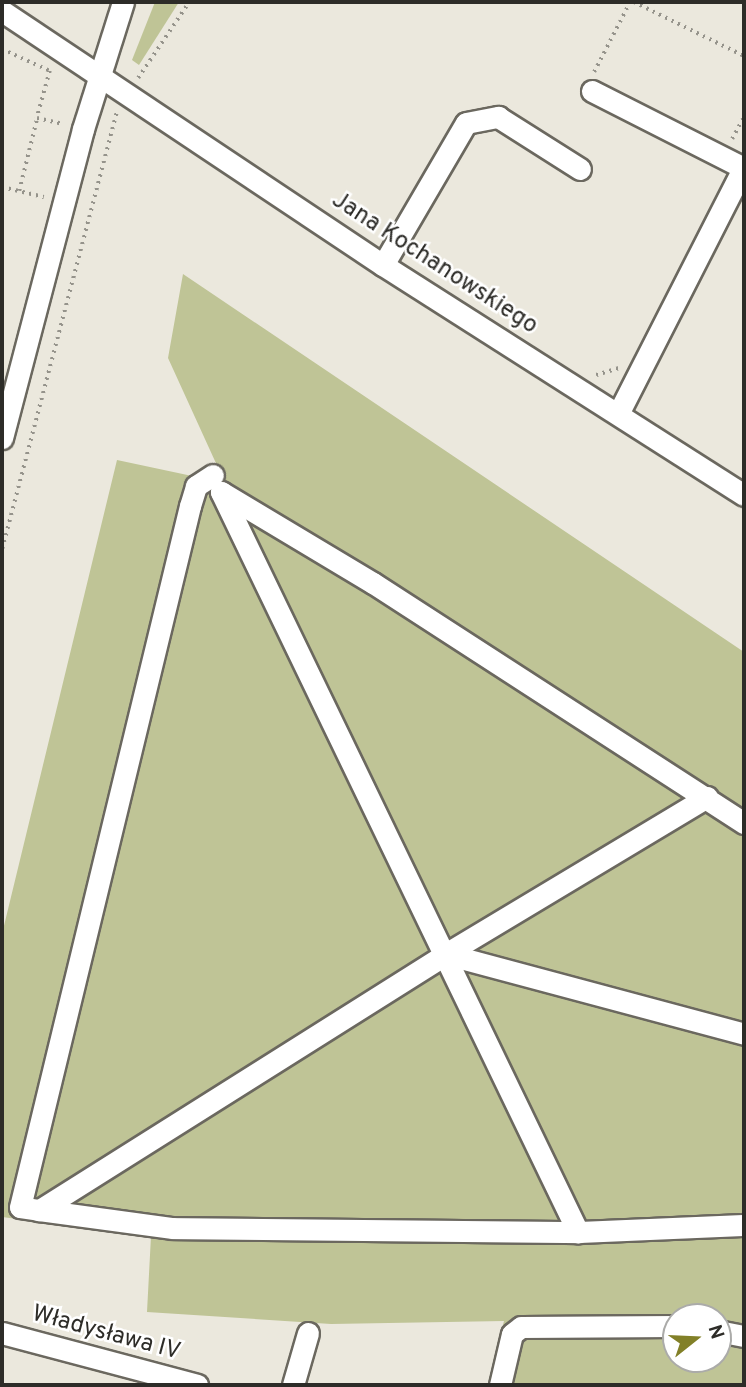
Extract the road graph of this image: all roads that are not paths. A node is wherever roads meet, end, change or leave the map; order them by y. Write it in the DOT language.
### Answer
graph roads {
  1 [pos="123,2"];
  2 [pos="2,11"];
  3 [pos="98,73"];
  4 [pos="592,91"];
  5 [pos="744,167"];
  6 [pos="580,169"];
  7 [pos="383,265"];
  8 [pos="618,412"];
  9 [pos="2,438"];
  10 [pos="213,475"];
  11 [pos="744,495"];
  12 [pos="707,797"];
  13 [pos="744,823"];
  14 [pos="446,954"];
  15 [pos="744,1034"];
  16 [pos="39,1210"];
  17 [pos="744,1225"];
  18 [pos="578,1232"];
  19 [pos="662,1326"];
  20 [pos="2,1333"];
  21 [pos="308,1333"];
  22 [pos="197,1385"];
  23 [pos="293,1385"];
  24 [pos="500,1385"];
  1 -- 3 [label="street"];
  2 -- 3 [label="street, Jana Kochanowskiego"];
  3 -- 7 [label="street, Jana Kochanowskiego"];
  3 -- 9 [label="street"];
  4 -- 5 [label="street"];
  5 -- 8 [label="street"];
  6 -- 7 [label="street"];
  7 -- 8 [label="street, Jana Kochanowskiego"];
  8 -- 11 [label="street, Jana Kochanowskiego"];
  10 -- 16 [label="street"];
  12 -- 13 [label="street"];
  12 -- 14 [label="street"];
  12 -- 14 [label="street"];
  14 -- 15 [label="street"];
  14 -- 16 [label="street"];
  14 -- 18 [label="street"];
  16 -- 18 [label="street"];
  17 -- 18 [label="street"];
  19 -- 24 [label="street"];
  20 -- 22 [label="street, Władysława IV"];
  21 -- 23 [label="street"];
}
